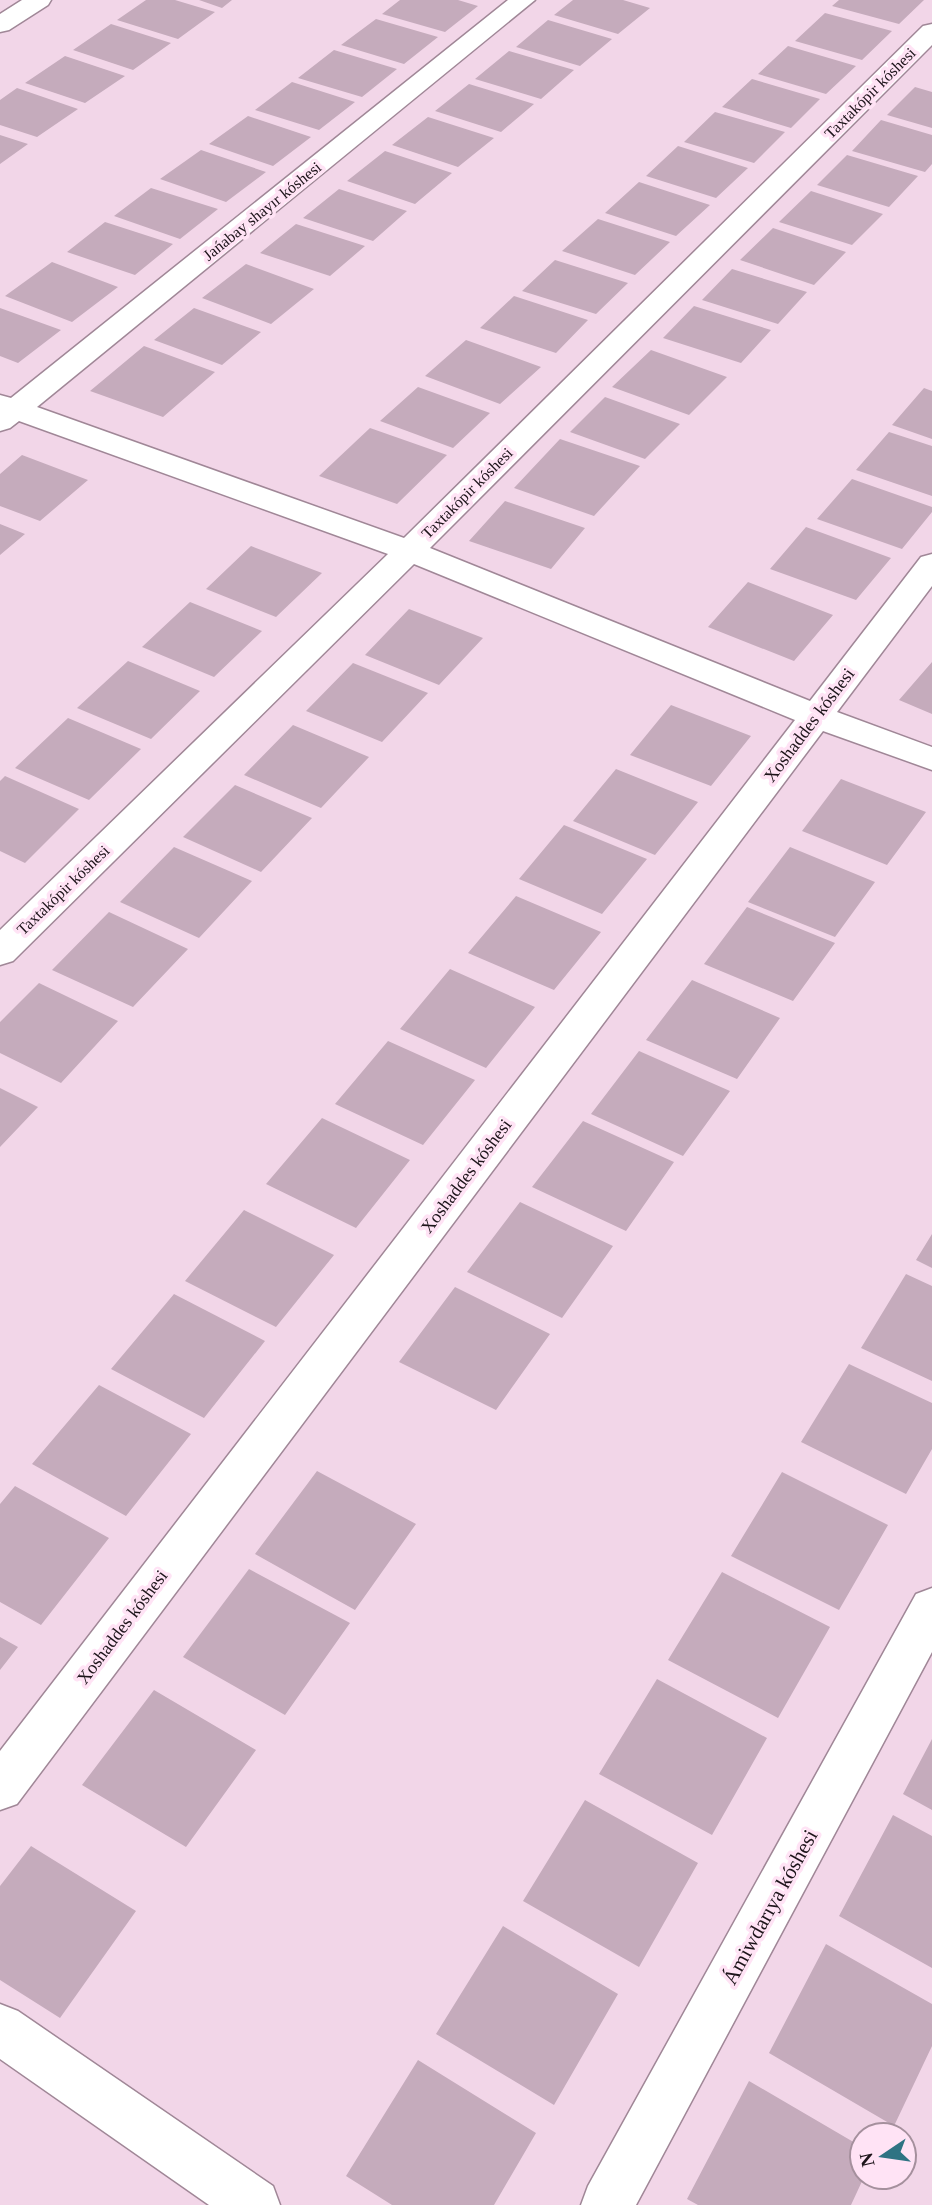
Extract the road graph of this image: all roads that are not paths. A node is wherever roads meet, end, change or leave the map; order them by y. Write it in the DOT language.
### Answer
graph roads {
  1 [pos="39,0"];
  2 [pos="523,0"];
  3 [pos="0,25"];
  4 [pos="932,31"];
  5 [pos="5,412"];
  6 [pos="409,551"];
  7 [pos="932,564"];
  8 [pos="816,716"];
  9 [pos="932,759"];
  10 [pos="0,952"];
  11 [pos="932,1608"];
  12 [pos="0,1788"];
  13 [pos="0,2029"];
  14 [pos="254,2205"];
  15 [pos="607,2205"];
  1 -- 3 [label="street"];
  2 -- 5 [label="street, Jańabay shayır kóshesi"];
  4 -- 6 [label="street, Taxtakópir kóshesi"];
  5 -- 6 [label="street"];
  6 -- 8 [label="street"];
  6 -- 10 [label="street, Taxtakópir kóshesi"];
  7 -- 8 [label="street, Xoshaddes kóshesi"];
  8 -- 9 [label="street"];
  8 -- 12 [label="street, Xoshaddes kóshesi"];
  11 -- 15 [label="street, Ámiwdarıya kóshesi"];
  13 -- 14 [label="street"];
}
